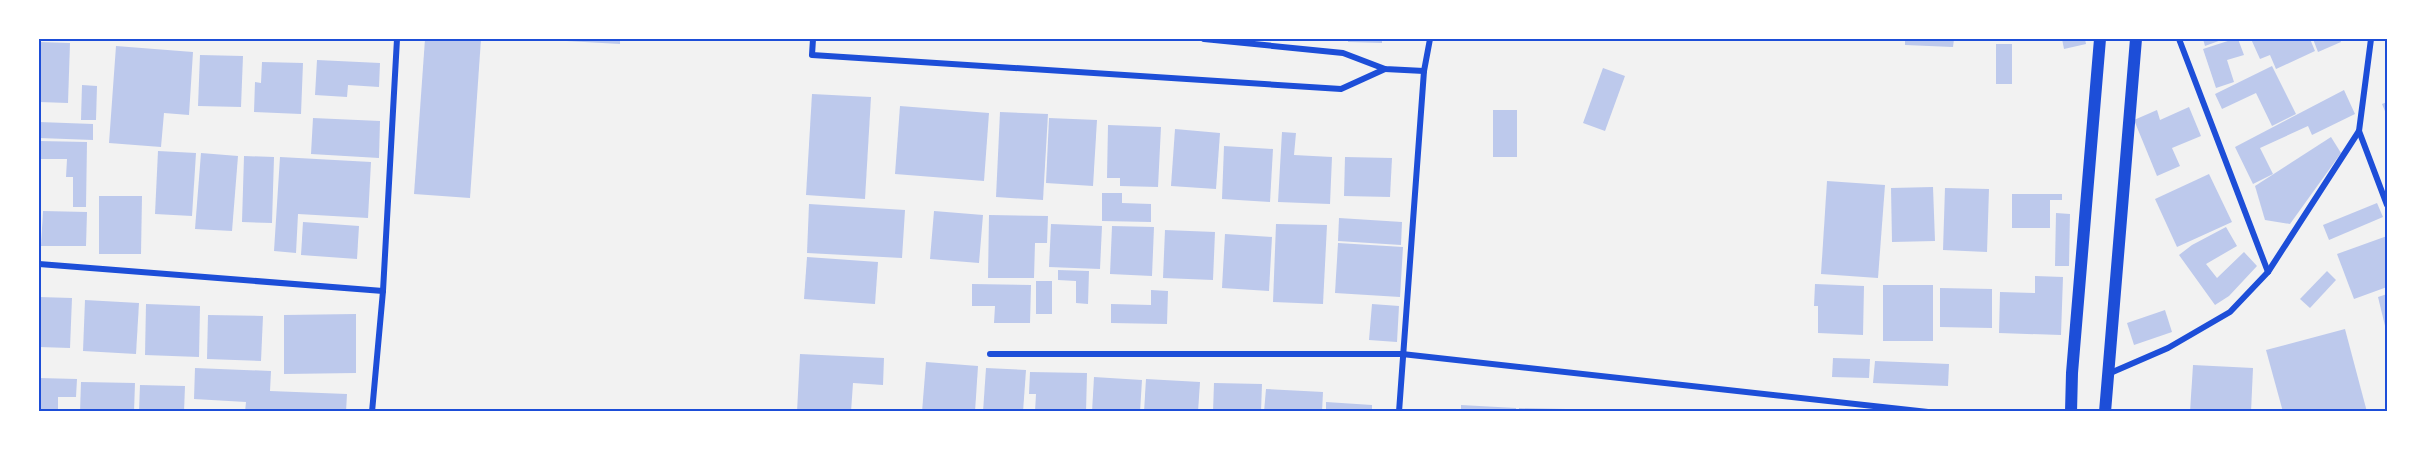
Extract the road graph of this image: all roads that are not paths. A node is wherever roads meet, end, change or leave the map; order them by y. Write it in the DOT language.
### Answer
graph roads {
  1 [pos="397,39"];
  2 [pos="813,39"];
  3 [pos="1204,39"];
  4 [pos="1430,39"];
  5 [pos="2100,39"];
  6 [pos="2136,39"];
  7 [pos="2179,39"];
  8 [pos="2371,39"];
  9 [pos="1385,69"];
  10 [pos="1424,71"];
  11 [pos="2359,131"];
  12 [pos="2387,205"];
  13 [pos="39,264"];
  14 [pos="2268,272"];
  15 [pos="382,291"];
  16 [pos="990,354"];
  17 [pos="1402,354"];
  18 [pos="2108,375"];
  19 [pos="372,412"];
  20 [pos="1399,412"];
  21 [pos="1928,412"];
  22 [pos="2071,412"];
  23 [pos="2105,412"];
  1 -- 15 [label="street"];
  2 -- 9 [label="street"];
  3 -- 9 [label="street"];
  4 -- 10 [label="street"];
  5 -- 22 [label="main road"];
  6 -- 18 [label="main road"];
  7 -- 14 [label="street"];
  8 -- 11 [label="street"];
  9 -- 10 [label="street"];
  10 -- 17 [label="street"];
  11 -- 12 [label="street"];
  11 -- 14 [label="street"];
  13 -- 15 [label="street"];
  14 -- 18 [label="street"];
  15 -- 19 [label="street"];
  16 -- 17 [label="street"];
  17 -- 20 [label="street"];
  17 -- 21 [label="street"];
  18 -- 23 [label="main road"];
}
